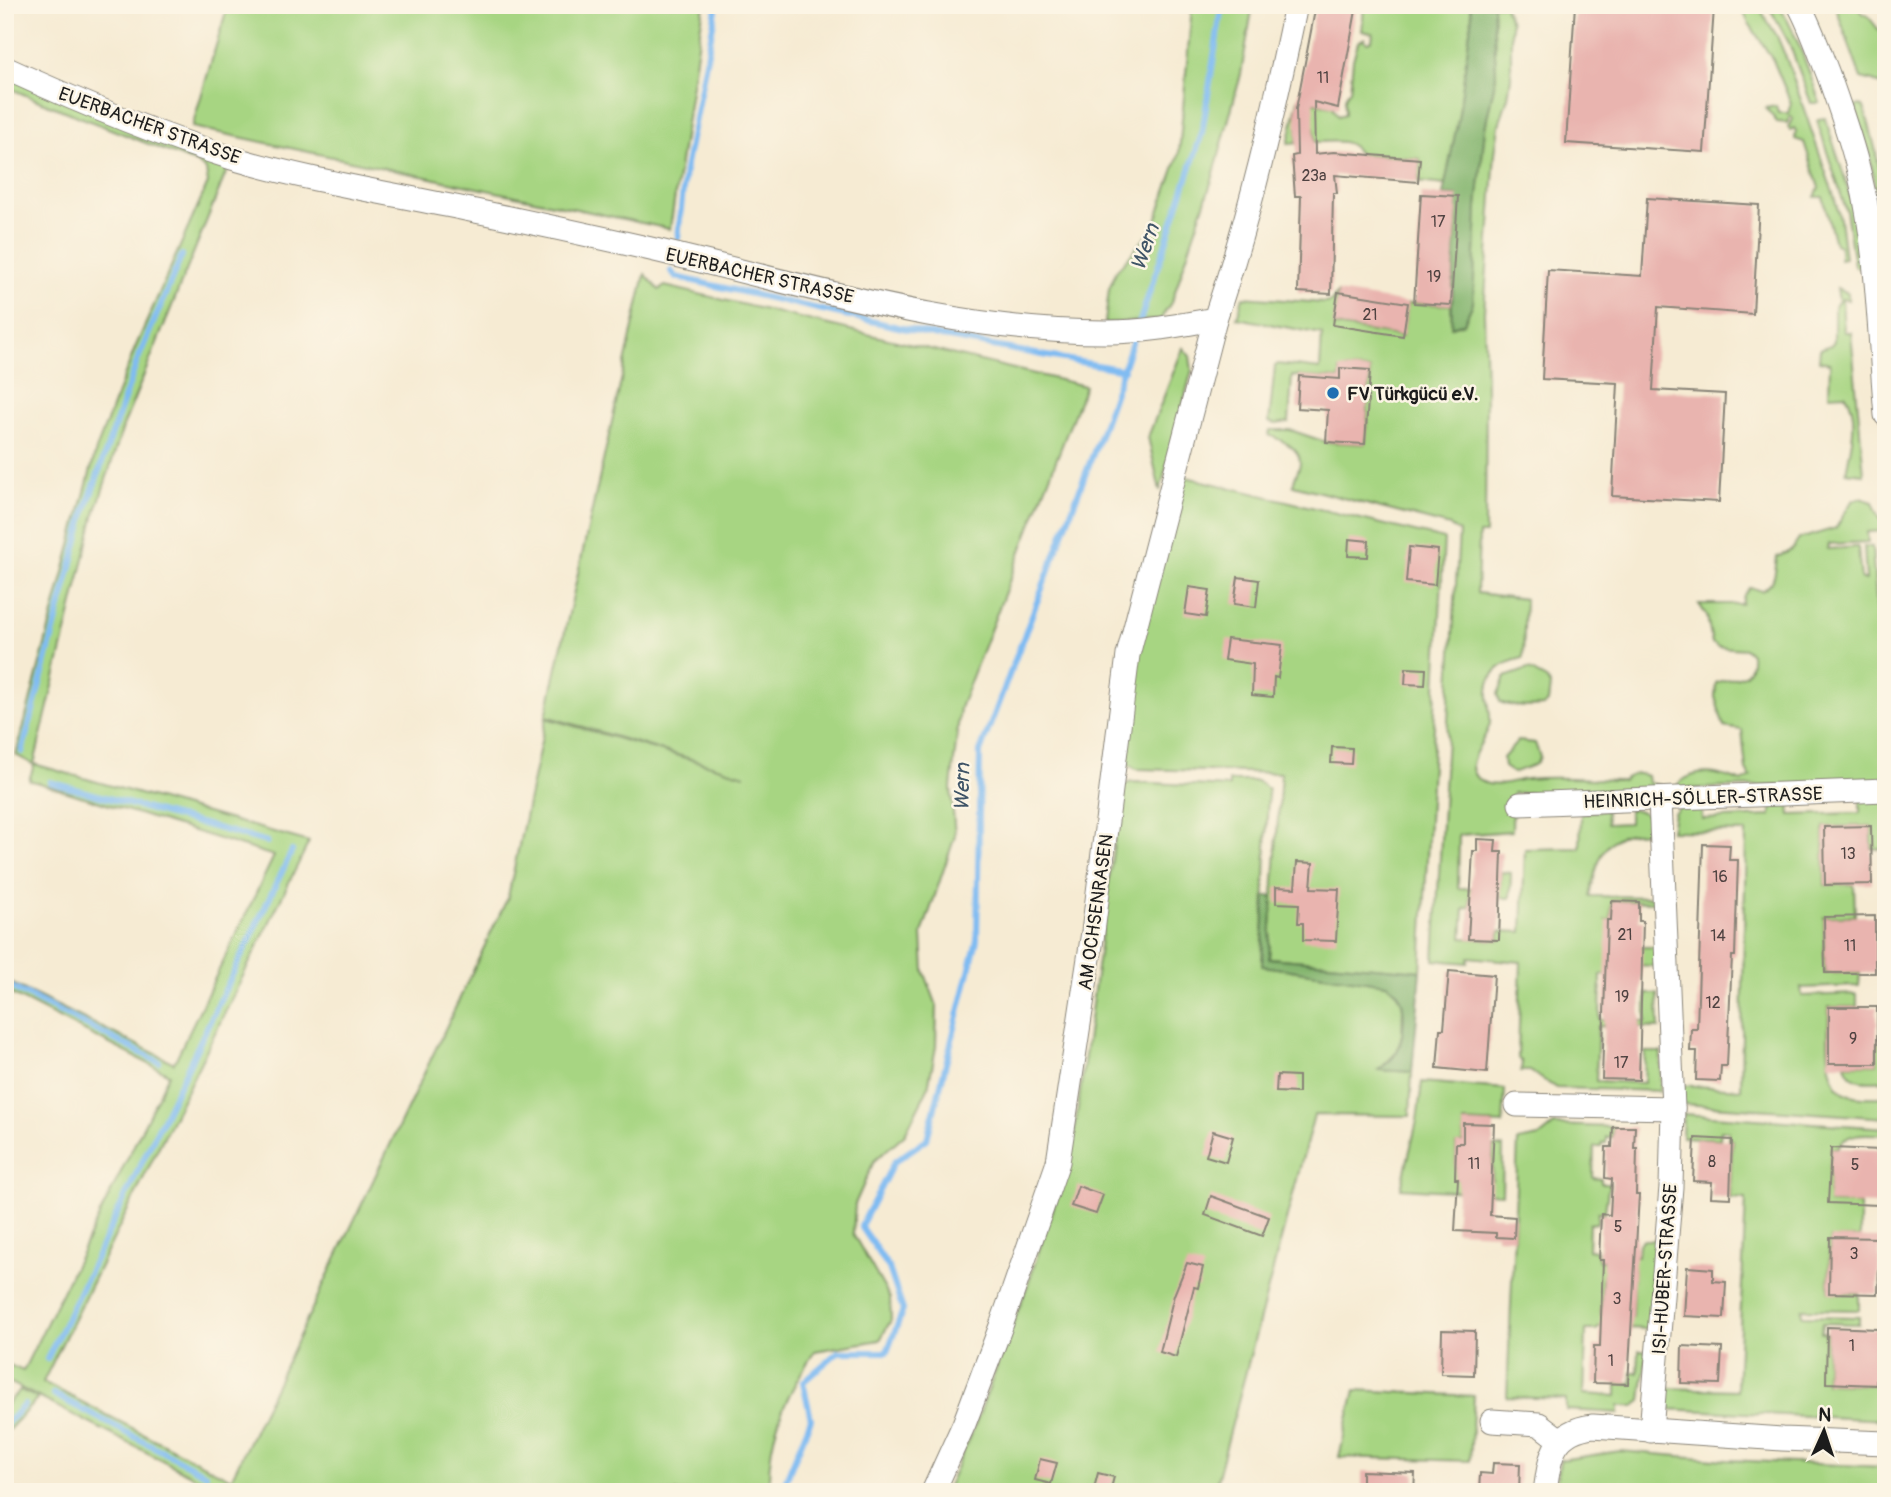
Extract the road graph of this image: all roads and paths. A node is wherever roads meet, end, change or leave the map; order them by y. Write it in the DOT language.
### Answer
graph roads {
  1 [pos="1296,5"];
  2 [pos="1800,5"];
  3 [pos="5,68"];
  4 [pos="1215,319"];
  5 [pos="1886,415"];
  6 [pos="1886,790"];
  7 [pos="1660,799"];
  8 [pos="1520,804"];
  9 [pos="1517,1105"];
  10 [pos="1673,1108"];
  11 [pos="1492,1422"];
  12 [pos="1651,1431"];
  13 [pos="1560,1440"];
  14 [pos="1886,1443"];
  15 [pos="933,1492"];
  16 [pos="1545,1492"];
  1 -- 4 [label="street"];
  2 -- 5 [label="street"];
  3 -- 4 [label="street, EUERBACHER STRASSE"];
  4 -- 15 [label="street, AM OCHSENRASEN"];
  6 -- 7 [label="street, HEINRICH-SÖLLER-STRASSE"];
  7 -- 8 [label="street, HEINRICH-SÖLLER-STRASSE"];
  7 -- 10 [label="street, ISI-HUBER-STRASSE"];
  9 -- 10 [label="street"];
  10 -- 12 [label="street, ISI-HUBER-STRASSE"];
  11 -- 13 [label="street"];
  12 -- 13 [label="street"];
  12 -- 14 [label="street"];
  13 -- 16 [label="street"];
}
